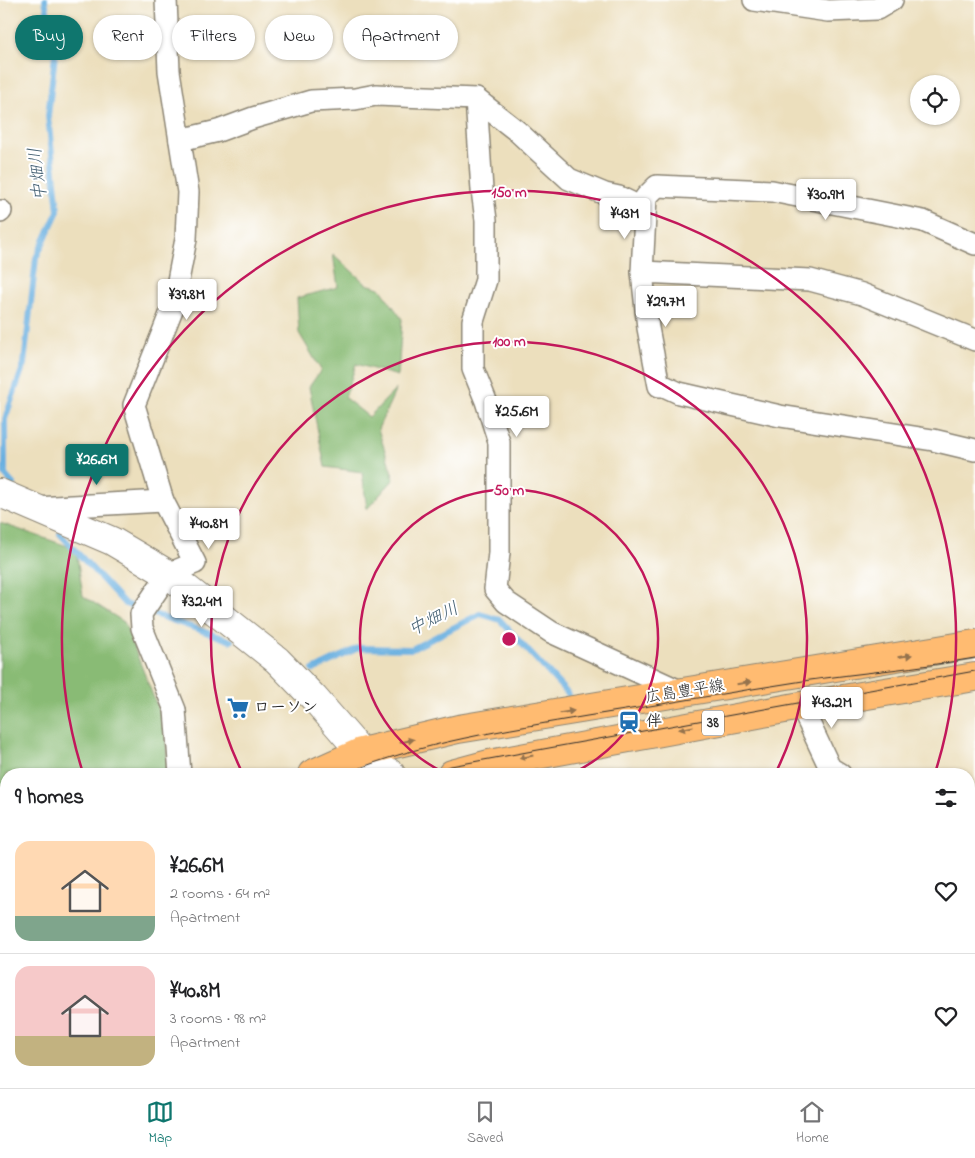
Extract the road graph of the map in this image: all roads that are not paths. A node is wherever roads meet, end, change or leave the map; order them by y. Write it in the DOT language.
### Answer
graph roads {
  1 [pos="166,0"];
  2 [pos="754,0"];
  3 [pos="892,0"];
  4 [pos="476,99"];
  5 [pos="180,140"];
  6 [pos="644,209"];
  7 [pos="975,244"];
  8 [pos="642,272"];
  9 [pos="975,340"];
  10 [pos="975,450"];
  11 [pos="0,493"];
  12 [pos="163,501"];
  13 [pos="33,508"];
  14 [pos="168,574"];
  15 [pos="975,644"];
  16 [pos="975,677"];
  17 [pos="684,693"];
  18 [pos="800,706"];
  19 [pos="361,752"];
  20 [pos="180,768"];
  21 [pos="325,768"];
  22 [pos="383,768"];
  23 [pos="474,768"];
  24 [pos="830,768"];
  1 -- 5 [label="street"];
  2 -- 3 [label="street"];
  4 -- 5 [label="street"];
  4 -- 6 [label="street"];
  4 -- 17 [label="street"];
  5 -- 12 [label="street"];
  6 -- 7 [label="street"];
  6 -- 8 [label="street"];
  8 -- 9 [label="street"];
  8 -- 10 [label="street"];
  11 -- 13 [label="street"];
  12 -- 13 [label="street"];
  12 -- 14 [label="street"];
  13 -- 14 [label="street"];
  14 -- 19 [label="street"];
  14 -- 20 [label="street"];
  17 -- 15 [label="main road, 広島豊平線 / 38, one-way"];
  16 -- 18 [label="main road, 38"];
  19 -- 17 [label="main road, 広島豊平線 / 38, one-way"];
  18 -- 23 [label="main road, 38, one-way"];
  18 -- 24 [label="street"];
  19 -- 21 [label="main road, 広島豊平線 / 38"];
  19 -- 22 [label="street"];
}
